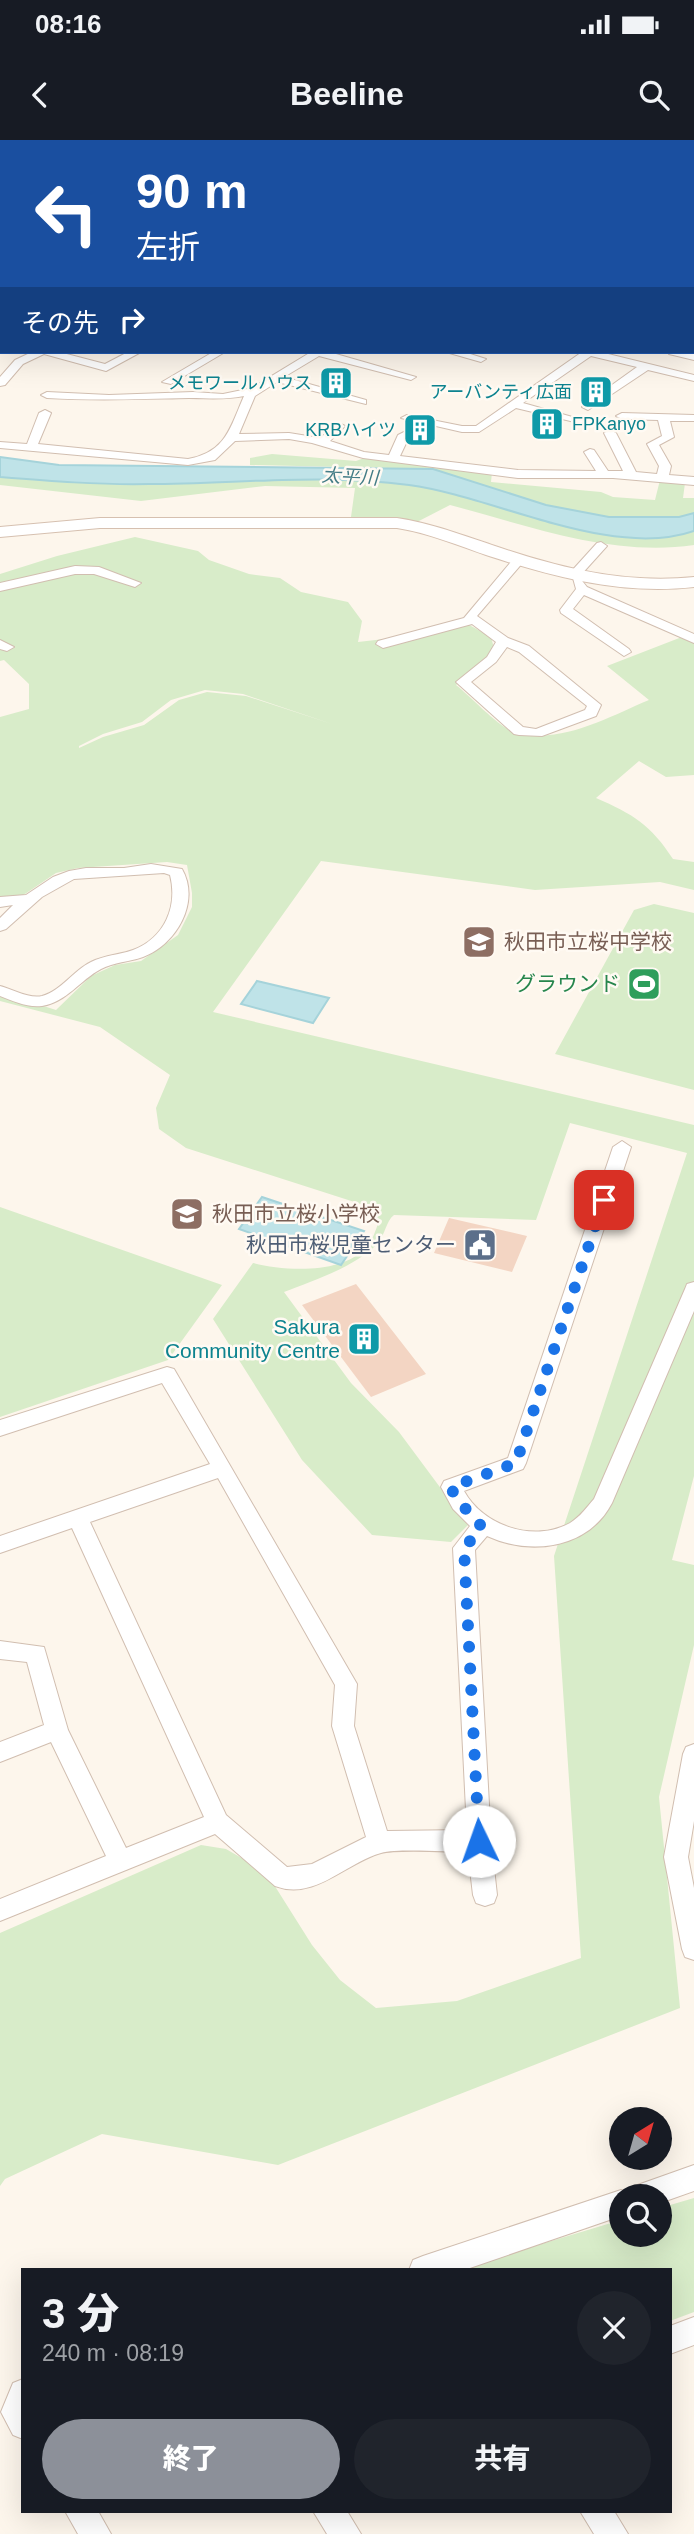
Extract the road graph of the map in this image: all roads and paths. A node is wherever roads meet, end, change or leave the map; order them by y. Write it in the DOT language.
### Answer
graph roads {
  1 [pos="34,354"];
  2 [pos="55,354"];
  3 [pos="132,354"];
  4 [pos="216,354"];
  5 [pos="315,354"];
  6 [pos="325,354"];
  7 [pos="460,354"];
  8 [pos="586,354"];
  9 [pos="597,354"];
  10 [pos="481,359"];
  11 [pos="646,366"];
  12 [pos="106,368"];
  13 [pos="691,375"];
  14 [pos="90,377"];
  15 [pos="411,377"];
  16 [pos="274,378"];
  17 [pos="167,382"];
  18 [pos="1,383"];
  19 [pos="254,391"];
  20 [pos="47,395"];
  21 [pos="362,402"];
  22 [pos="514,404"];
  23 [pos="588,407"];
  24 [pos="45,413"];
  25 [pos="622,416"];
  26 [pos="663,416"];
  27 [pos="407,418"];
  28 [pos="694,418"];
  29 [pos="282,422"];
  30 [pos="579,422"];
  31 [pos="339,426"];
  32 [pos="610,433"];
  33 [pos="404,435"];
  34 [pos="276,437"];
  35 [pos="232,438"];
  36 [pos="322,442"];
  37 [pos="0,445"];
  38 [pos="30,449"];
  39 [pos="590,452"];
  40 [pos="393,458"];
  41 [pos="604,474"];
  42 [pos="631,475"];
  43 [pos="662,479"];
  44 [pos="694,481"];
  45 [pos="0,532"];
  46 [pos="601,546"];
  47 [pos="519,560"];
  48 [pos="577,580"];
  49 [pos="694,582"];
  50 [pos="135,583"];
  51 [pos="0,587"];
  52 [pos="473,620"];
  53 [pos="694,639"];
  54 [pos="503,641"];
  55 [pos="383,644"];
  56 [pos="624,652"];
  57 [pos="30,899"];
  58 [pos="0,902"];
  59 [pos="0,926"];
  60 [pos="0,991"];
  61 [pos="621,1147"];
  62 [pos="694,1289"];
  63 [pos="0,1428"];
  64 [pos="223,1468"];
  65 [pos="78,1518"];
  66 [pos="482,1527"];
  67 [pos="0,1545"];
  68 [pos="0,1650"];
  69 [pos="57,1730"];
  70 [pos="0,1752"];
  71 [pos="694,1754"];
  72 [pos="218,1822"];
  73 [pos="479,1841"];
  74 [pos="379,1842"];
  75 [pos="120,1861"];
  76 [pos="485,1895"];
  77 [pos="0,1910"];
  78 [pos="694,1949"];
  79 [pos="694,2178"];
  80 [pos="672,2185"];
  81 [pos="609,2207"];
  82 [pos="429,2268"];
  83 [pos="694,2332"];
  84 [pos="672,2339"];
  85 [pos="21,2398"];
  86 [pos="21,2422"];
  87 [pos="81,2513"];
  88 [pos="330,2513"];
  89 [pos="597,2513"];
  90 [pos="96,2534"];
  91 [pos="346,2534"];
  92 [pos="613,2534"];
  1 -- 18 [label="street"];
  2 -- 12 [label="street"];
  3 -- 12 [label="street"];
  4 -- 17 [label="street"];
  5 -- 16 [label="street"];
  6 -- 15 [label="street"];
  7 -- 10 [label="street"];
  8 -- 22 [label="street"];
  9 -- 11 [label="street"];
  11 -- 13 [label="street"];
  11 -- 23 [label="street"];
  12 -- 14 [label="street"];
  16 -- 19 [label="street"];
  16 -- 21 [label="street"];
  19 -- 20 [label="street"];
  19 -- 35 [label="street"];
  22 -- 27 [label="street"];
  22 -- 30 [label="street"];
  24 -- 38 [label="street"];
  25 -- 26 [label="street"];
  26 -- 28 [label="street"];
  26 -- 43 [label="street"];
  29 -- 34 [label="street"];
  31 -- 36 [label="street"];
  32 -- 42 [label="street"];
  33 -- 40 [label="street"];
  34 -- 35 [label="street"];
  34 -- 36 [label="street"];
  35 -- 38 [label="street"];
  36 -- 40 [label="street"];
  37 -- 38 [label="street"];
  39 -- 41 [label="street"];
  40 -- 41 [label="street"];
  41 -- 42 [label="street"];
  42 -- 43 [label="street"];
  43 -- 44 [label="street"];
  45 -- 47 [label="street"];
  46 -- 48 [label="street"];
  47 -- 48 [label="street"];
  47 -- 52 [label="street"];
  48 -- 49 [label="street"];
  48 -- 53 [label="street"];
  48 -- 56 [label="street"];
  50 -- 51 [label="street"];
  52 -- 54 [label="street"];
  52 -- 55 [label="street"];
  54 -- 54 [label="street"];
  57 -- 58 [label="street"];
  57 -- 59 [label="street"];
  57 -- 60 [label="street"];
  61 -- 66 [label="street"];
  62 -- 66 [label="street"];
  63 -- 64 [label="street"];
  64 -- 65 [label="street"];
  64 -- 74 [label="street"];
  65 -- 67 [label="street"];
  65 -- 72 [label="street"];
  66 -- 73 [label="street"];
  68 -- 69 [label="street"];
  69 -- 70 [label="street"];
  69 -- 75 [label="street"];
  71 -- 78 [label="street"];
  72 -- 74 [label="street"];
  72 -- 75 [label="street"];
  73 -- 74 [label="street"];
  73 -- 76 [label="street"];
  75 -- 77 [label="street"];
  79 -- 80 [label="street"];
  81 -- 82 [label="street"];
  83 -- 84 [label="street"];
  85 -- 86 [label="street"];
  87 -- 90 [label="street"];
  88 -- 91 [label="street"];
  89 -- 92 [label="street"];
}
